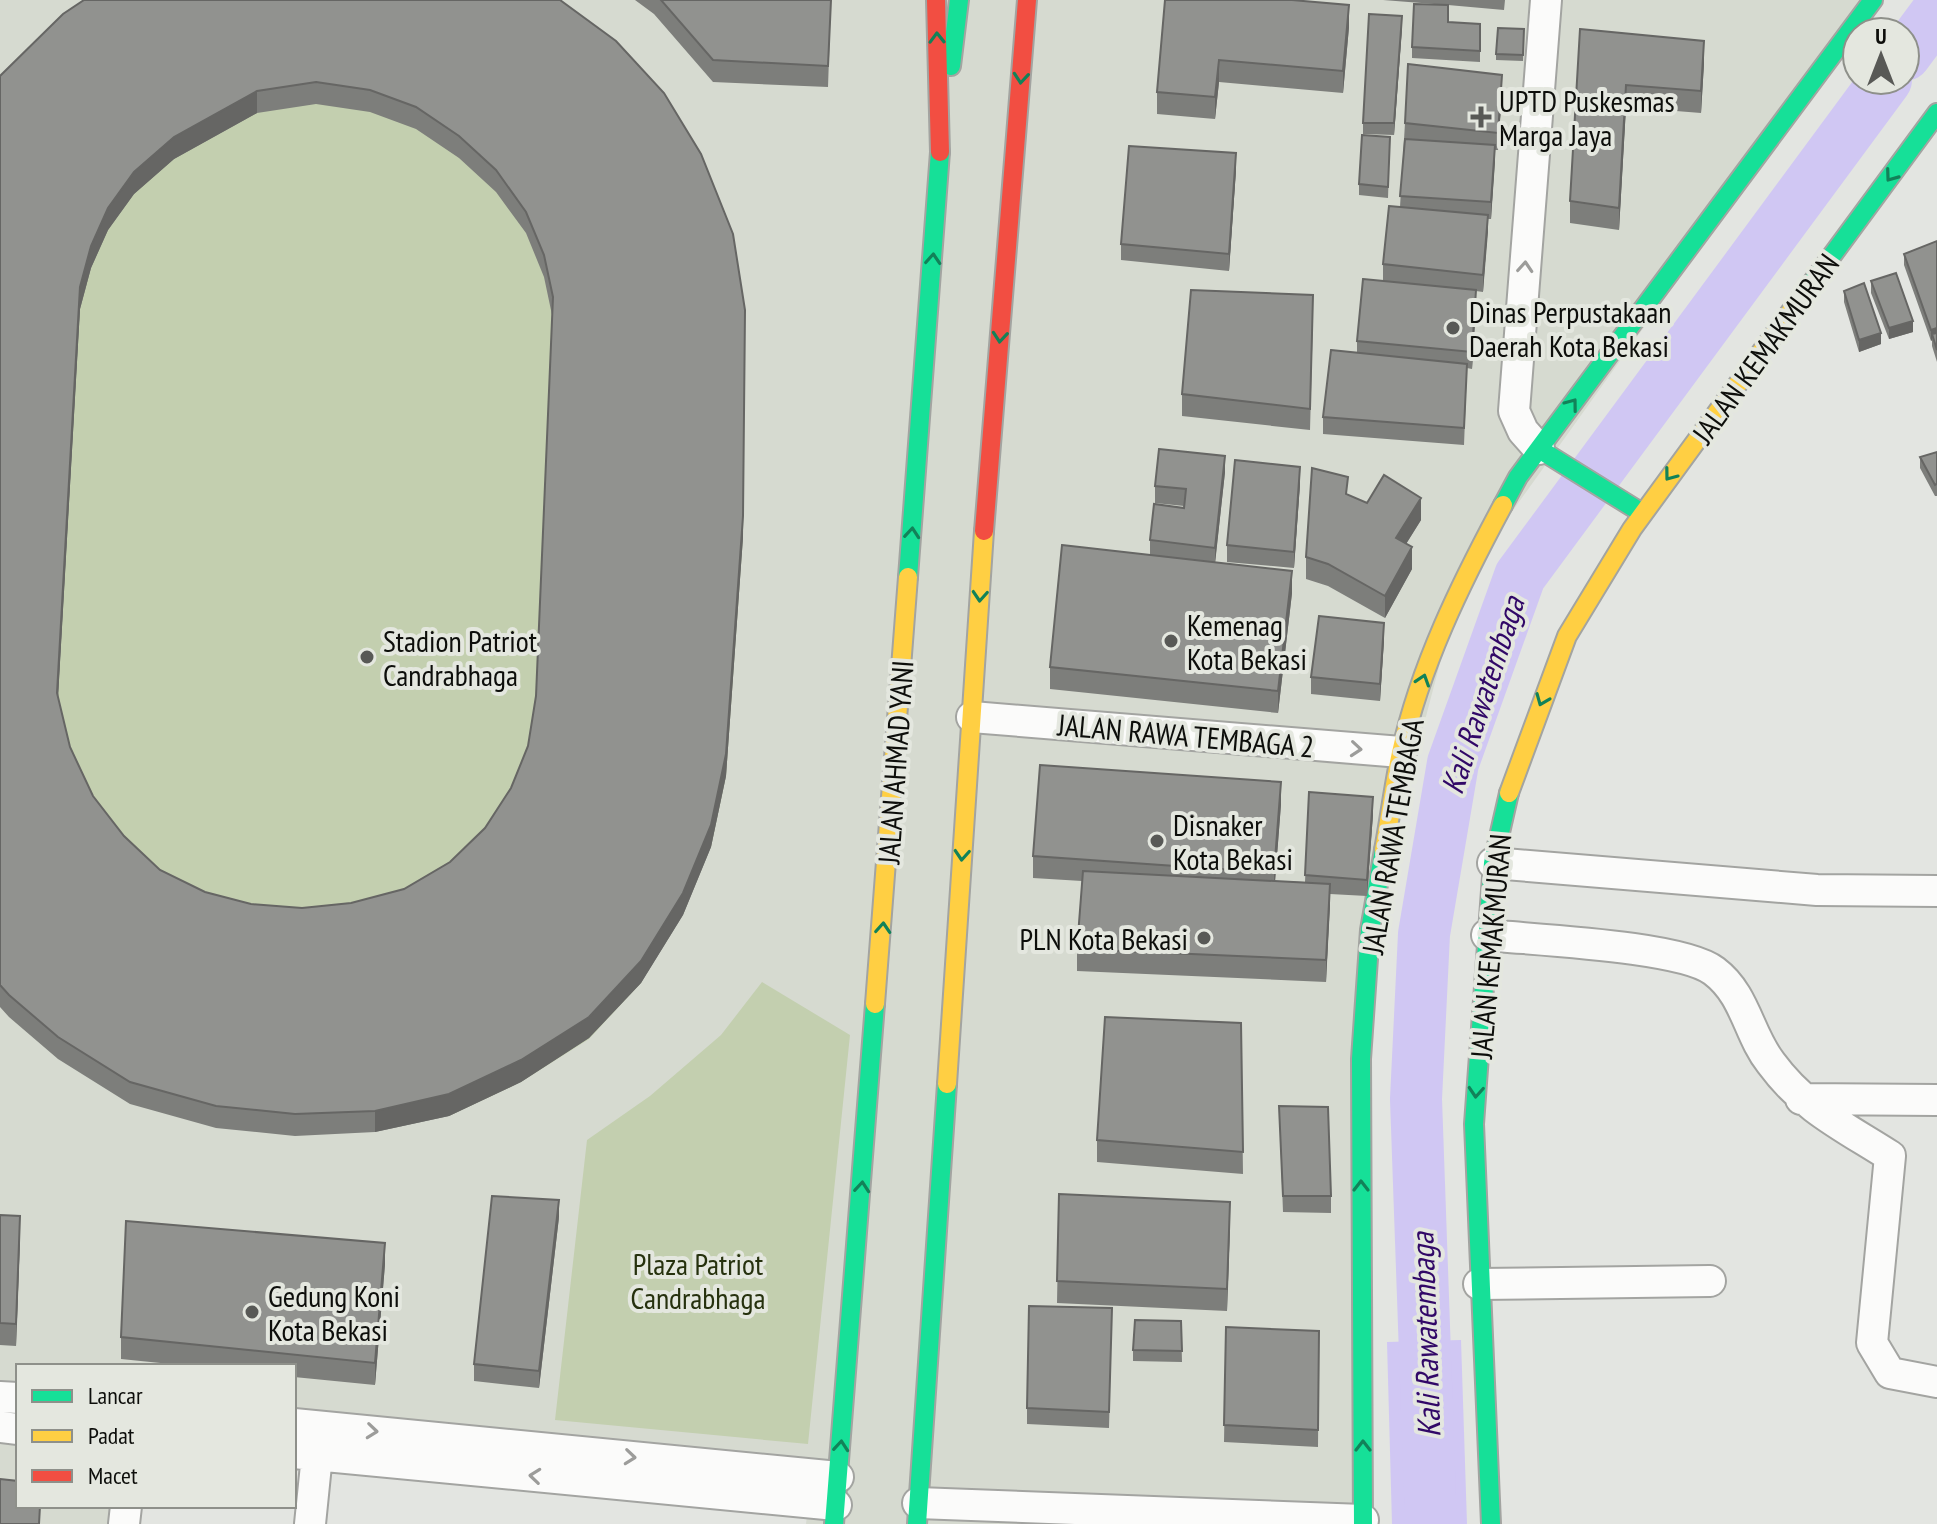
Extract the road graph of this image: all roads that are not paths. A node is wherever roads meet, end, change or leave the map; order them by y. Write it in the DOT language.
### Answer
graph roads {
  1 [pos="936,0"];
  2 [pos="959,0"];
  3 [pos="1027,0"];
  4 [pos="1546,0"];
  5 [pos="1873,0"];
  6 [pos="1937,113"];
  7 [pos="940,172"];
  8 [pos="1544,452"];
  9 [pos="1642,513"];
  10 [pos="972,717"];
  11 [pos="1401,752"];
  12 [pos="1493,863"];
  13 [pos="1937,891"];
  14 [pos="1487,935"];
  15 [pos="1799,1099"];
  16 [pos="1937,1100"];
  17 [pos="1710,1281"];
  18 [pos="1479,1284"];
  19 [pos="1937,1382"];
  20 [pos="296,1424"];
  21 [pos="309,1459"];
  22 [pos="836,1502"];
  23 [pos="738,1510"];
  24 [pos="917,1514"];
  25 [pos="1363,1522"];
  26 [pos="310,1524"];
  27 [pos="1491,1524"];
  7 -- 1 [label="main road, JALAN AHMAD YANI, one-way"];
  2 -- 7 [label="main road"];
  3 -- 10 [label="main road, one-way"];
  8 -- 4 [label="street, one-way"];
  8 -- 5 [label="main road, JALAN RAWA TEMBAGA, one-way"];
  6 -- 9 [label="main road, JALAN KEMAKMURAN, one-way"];
  22 -- 7 [label="main road, JALAN AHMAD YANI, one-way"];
  8 -- 9 [label="main road"];
  11 -- 8 [label="main road, JALAN RAWA TEMBAGA, one-way"];
  9 -- 12 [label="main road, JALAN KEMAKMURAN, one-way"];
  10 -- 11 [label="street, JALAN RAWA TEMBAGA 2, one-way"];
  10 -- 24 [label="main road, one-way"];
  25 -- 11 [label="main road, JALAN RAWA TEMBAGA, one-way"];
  12 -- 13 [label="street"];
  12 -- 14 [label="main road, JALAN KEMAKMURAN"];
  14 -- 15 [label="street"];
  14 -- 18 [label="main road, JALAN KEMAKMURAN, one-way"];
  15 -- 16 [label="street"];
  15 -- 19 [label="street"];
  17 -- 18 [label="street"];
  18 -- 27 [label="main road, JALAN KEMAKMURAN"];
  20 -- 22 [label="street, one-way"];
  23 -- 21 [label="street, one-way"];
  21 -- 26 [label="street"];
  22 -- 23 [label="street"];
  24 -- 25 [label="street"];
}
